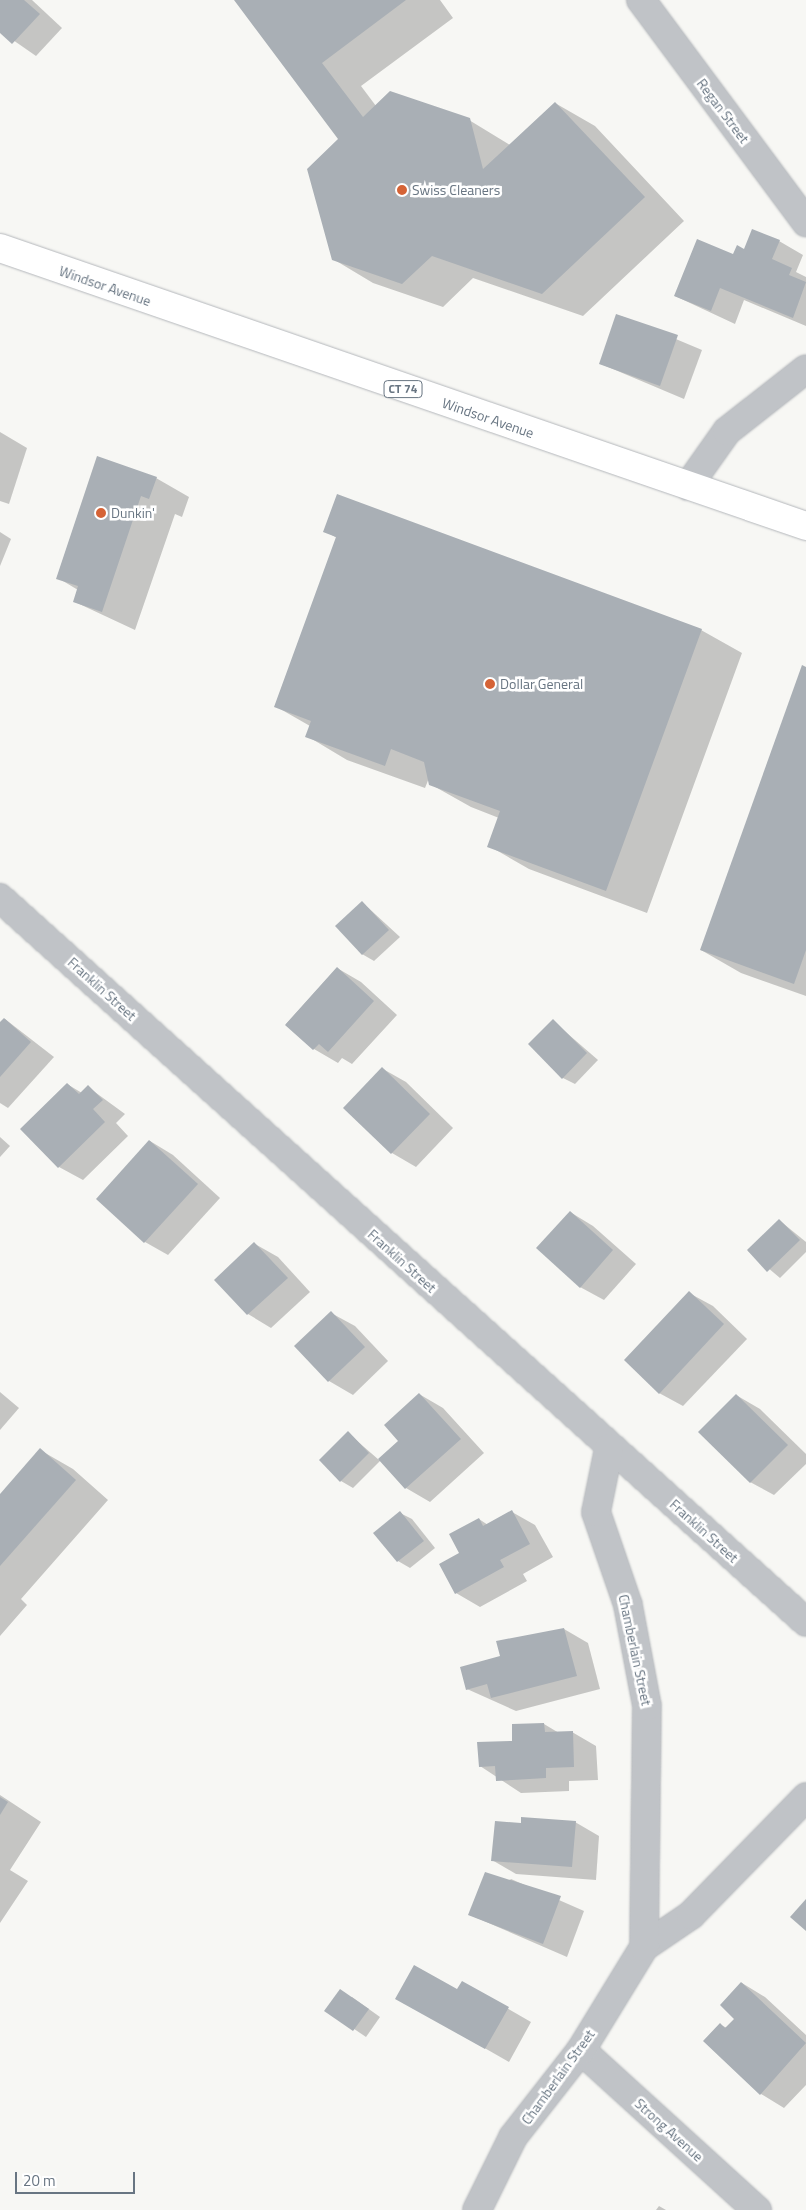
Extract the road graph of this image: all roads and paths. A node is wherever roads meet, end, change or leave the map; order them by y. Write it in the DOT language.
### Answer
graph roads {
  1 [pos="641,0"];
  2 [pos="806,222"];
  3 [pos="0,248"];
  4 [pos="806,369"];
  5 [pos="688,486"];
  6 [pos="806,526"];
  7 [pos="0,898"];
  8 [pos="609,1448"];
  9 [pos="806,1622"];
  10 [pos="806,1797"];
  11 [pos="644,1947"];
  12 [pos="581,2050"];
  13 [pos="477,2210"];
  14 [pos="757,2210"];
  1 -- 2 [label="street, Regan Street"];
  3 -- 5 [label="main road, Windsor Avenue / CT 74"];
  4 -- 5 [label="street"];
  5 -- 6 [label="main road, Windsor Avenue / CT 74"];
  7 -- 8 [label="street, Franklin Street"];
  8 -- 9 [label="street, Franklin Street"];
  8 -- 11 [label="street, Chamberlain Street"];
  10 -- 11 [label="street, Chamberlain Street"];
  11 -- 12 [label="street, Chamberlain Street"];
  12 -- 13 [label="street, Chamberlain Street"];
  12 -- 14 [label="street, Strong Avenue"];
}
